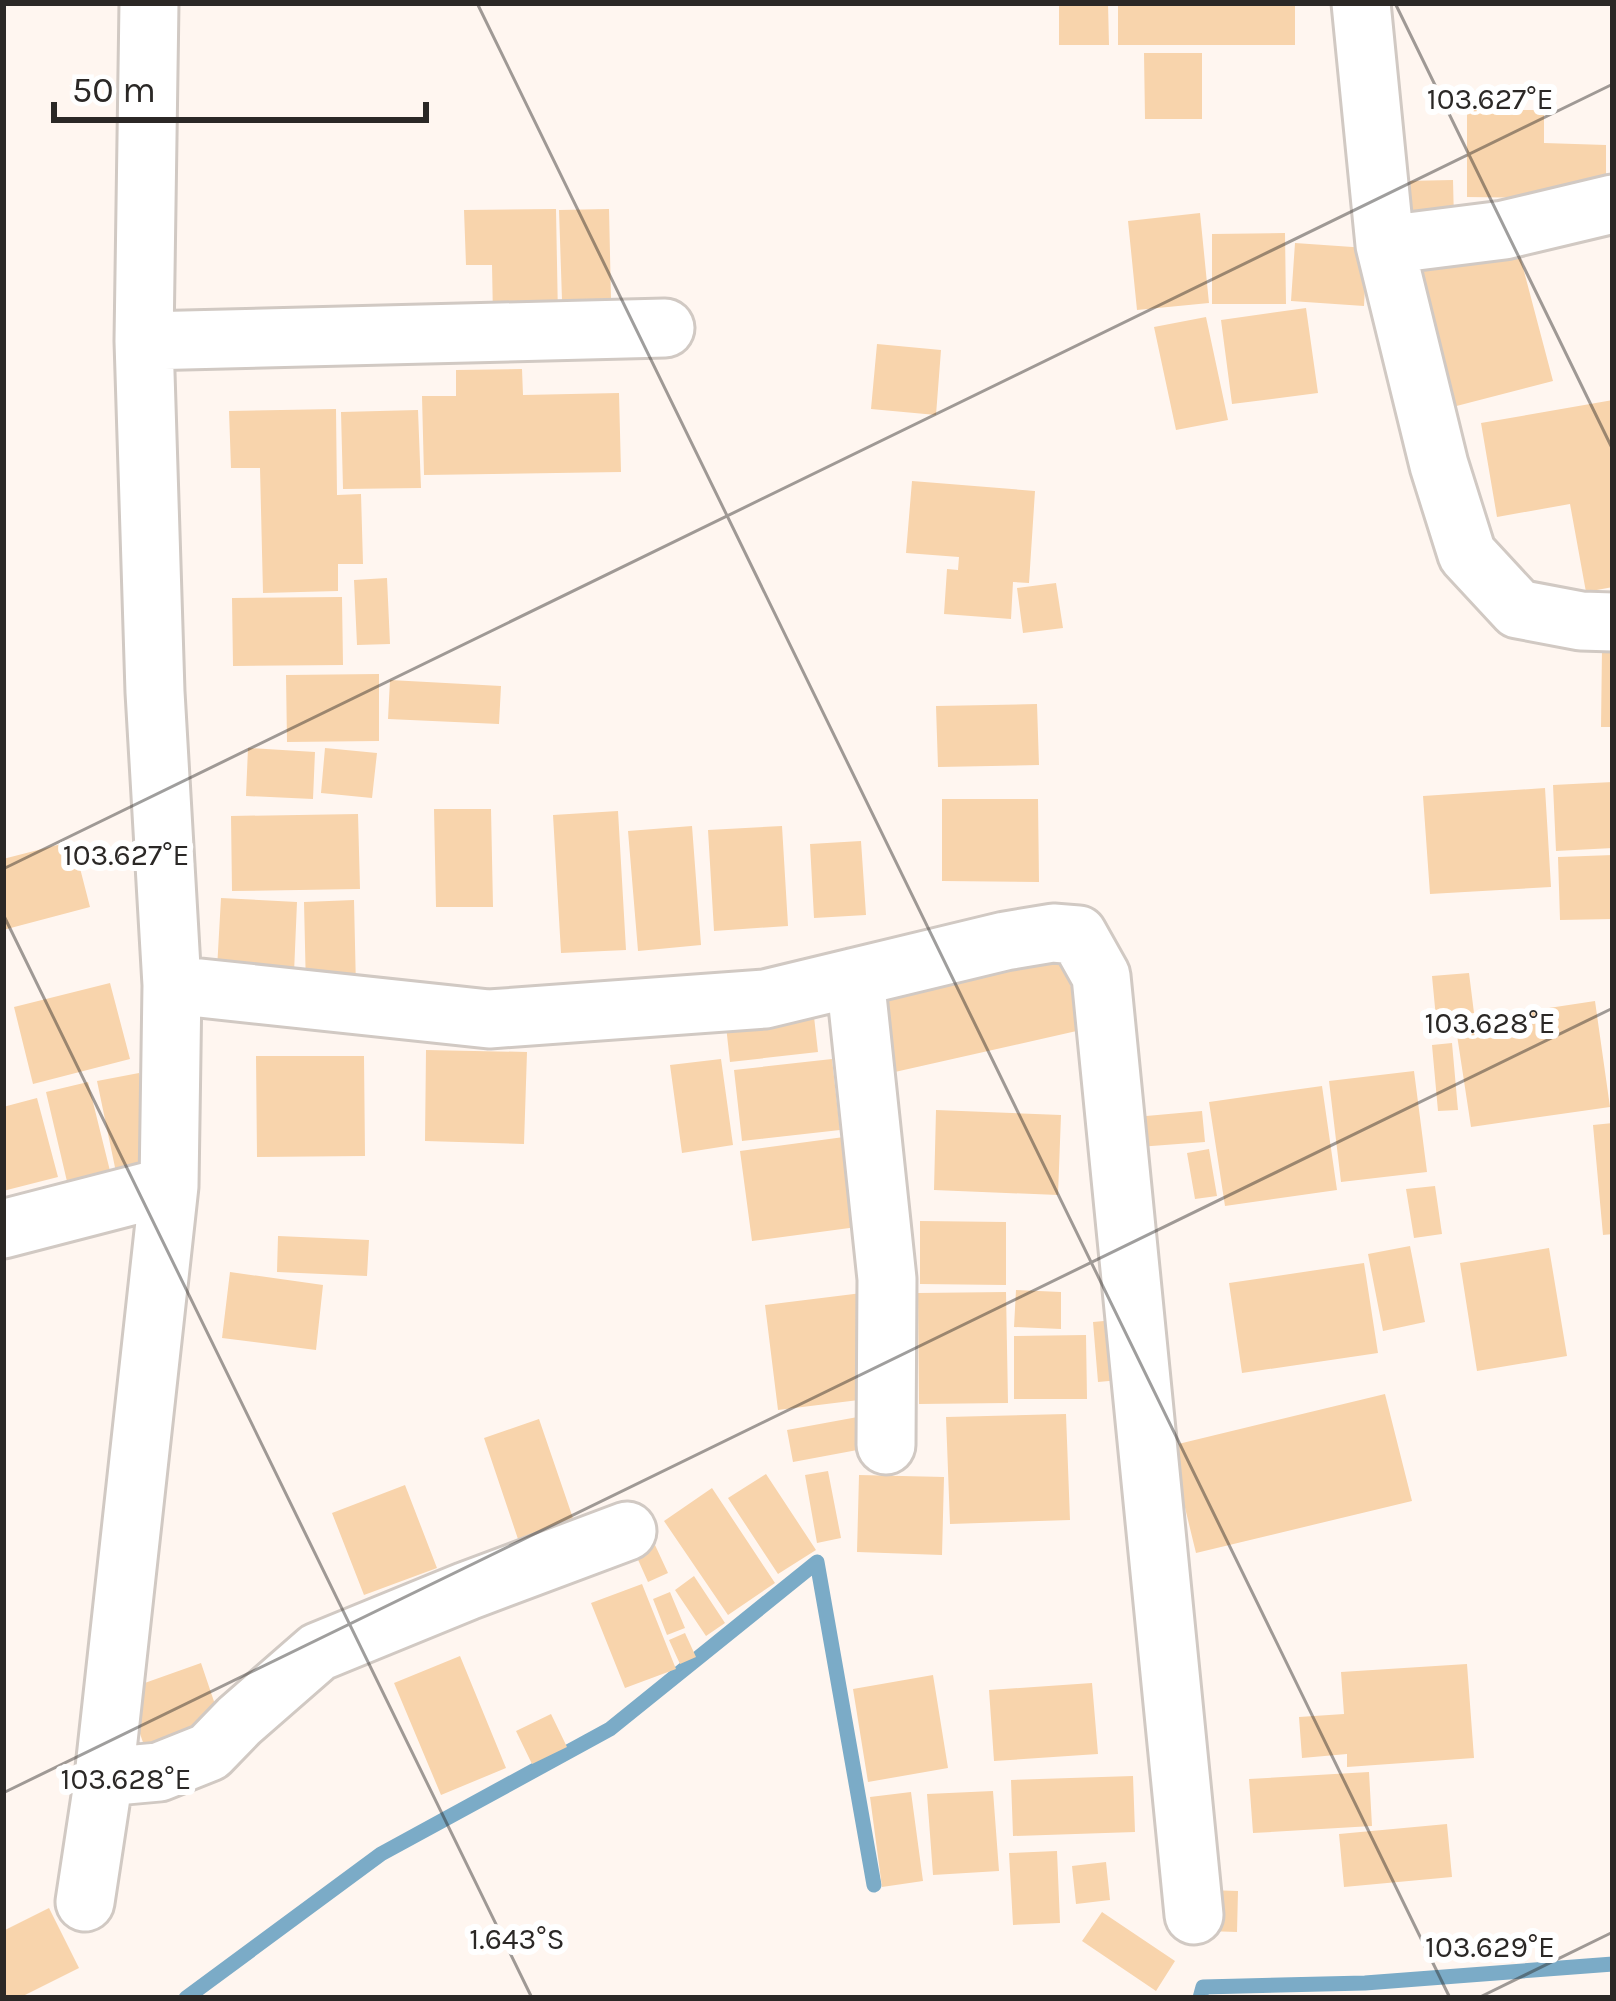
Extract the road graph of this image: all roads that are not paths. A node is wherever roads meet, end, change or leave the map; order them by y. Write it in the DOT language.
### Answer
graph roads {
  1 [pos="149,3"];
  2 [pos="1361,3"];
  3 [pos="1613,204"];
  4 [pos="1385,245"];
  5 [pos="665,328"];
  6 [pos="144,341"];
  7 [pos="1613,622"];
  8 [pos="854,977"];
  9 [pos="172,985"];
  10 [pos="169,1186"];
  11 [pos="3,1229"];
  12 [pos="886,1445"];
  13 [pos="627,1532"];
  14 [pos="104,1777"];
  15 [pos="85,1902"];
  16 [pos="1194,1915"];
  1 -- 6 [label="street"];
  2 -- 4 [label="street"];
  3 -- 4 [label="street"];
  4 -- 7 [label="street"];
  5 -- 6 [label="street"];
  6 -- 9 [label="street"];
  8 -- 9 [label="street"];
  8 -- 12 [label="street"];
  8 -- 16 [label="street"];
  9 -- 10 [label="street"];
  10 -- 11 [label="street"];
  10 -- 14 [label="street"];
  13 -- 14 [label="street"];
  14 -- 15 [label="street"];
}
